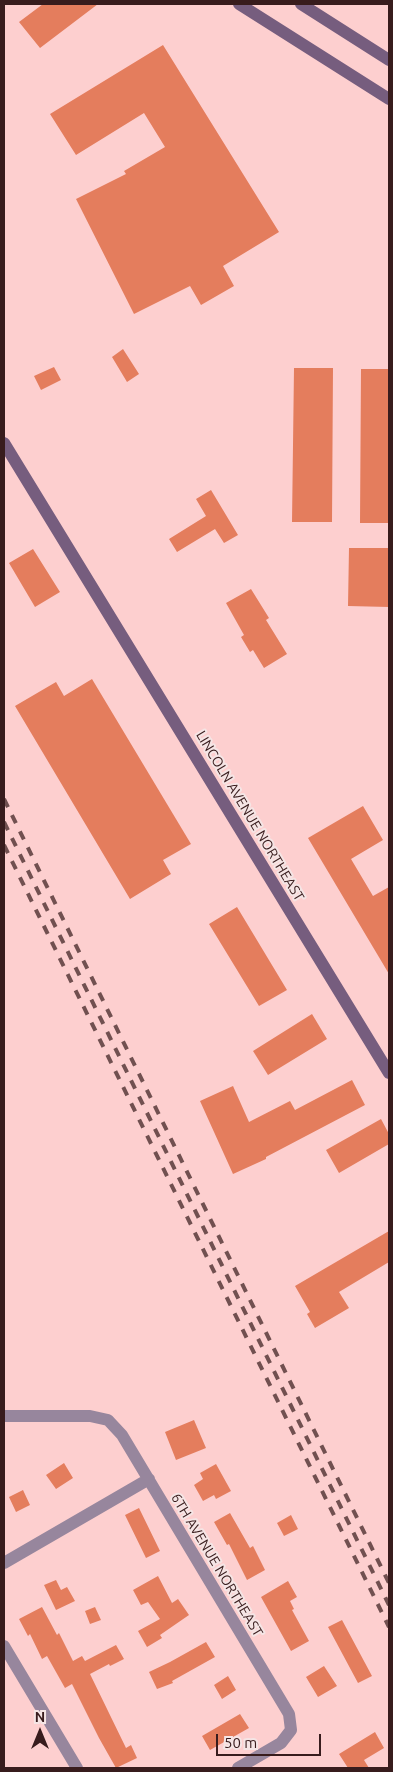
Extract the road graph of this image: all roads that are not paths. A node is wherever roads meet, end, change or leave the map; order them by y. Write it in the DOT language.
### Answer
graph roads {
  1 [pos="239,4"];
  2 [pos="300,4"];
  3 [pos="389,60"];
  4 [pos="389,99"];
  5 [pos="4,443"];
  6 [pos="389,1073"];
  7 [pos="4,1416"];
  8 [pos="148,1479"];
  9 [pos="4,1563"];
  10 [pos="4,1646"];
  11 [pos="77,1768"];
  12 [pos="238,1768"];
  1 -- 4 [label="street"];
  2 -- 3 [label="street"];
  5 -- 6 [label="street, LINCOLN AVENUE NORTHEAST"];
  7 -- 8 [label="street, 6TH AVENUE NORTHEAST"];
  8 -- 9 [label="street"];
  8 -- 12 [label="street, 6TH AVENUE NORTHEAST"];
  10 -- 11 [label="street"];
}
